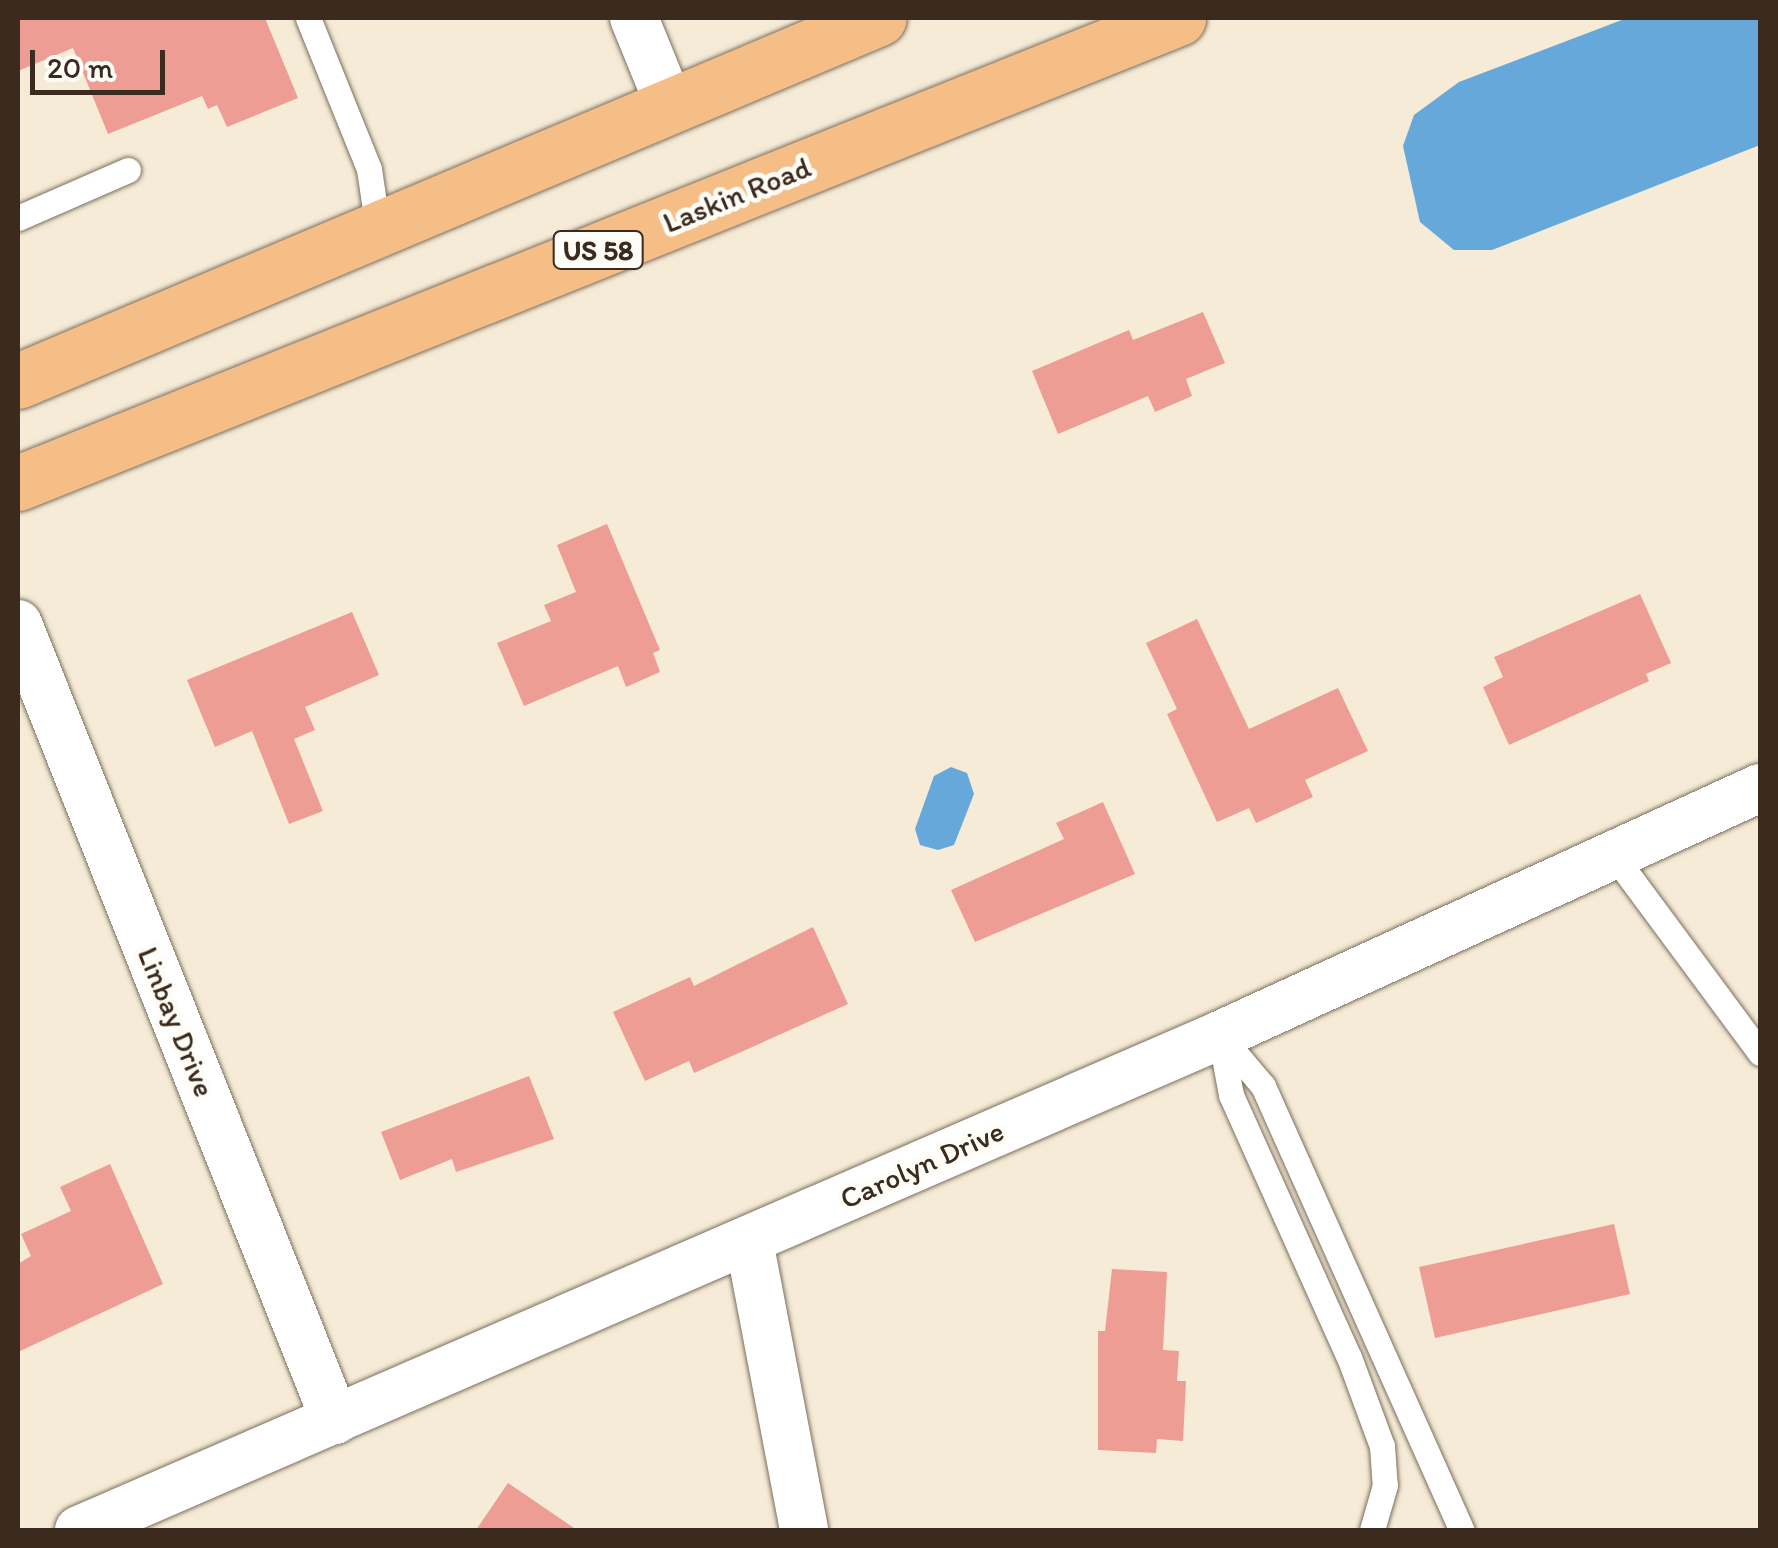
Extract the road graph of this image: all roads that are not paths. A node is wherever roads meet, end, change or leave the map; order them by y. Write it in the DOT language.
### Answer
graph roads {
  1 [pos="308,18"];
  2 [pos="634,18"];
  3 [pos="878,18"];
  4 [pos="1178,18"];
  5 [pos="670,106"];
  6 [pos="128,170"];
  7 [pos="18,218"];
  8 [pos="378,229"];
  9 [pos="18,381"];
  10 [pos="18,484"];
  11 [pos="18,624"];
  12 [pos="1760,788"];
  13 [pos="1616,857"];
  14 [pos="1220,1034"];
  15 [pos="1760,1053"];
  16 [pos="749,1241"];
  17 [pos="335,1420"];
  18 [pos="79,1530"];
  19 [pos="804,1530"];
  20 [pos="1372,1530"];
  21 [pos="1462,1530"];
  1 -- 8 [label="lane"];
  2 -- 5 [label="street"];
  3 -- 5 [label="main road"];
  4 -- 10 [label="main road, Laskin Road / US 58"];
  5 -- 8 [label="main road"];
  6 -- 7 [label="lane"];
  8 -- 9 [label="main road"];
  11 -- 17 [label="street, Linbay Drive"];
  12 -- 13 [label="street, Carolyn Drive"];
  13 -- 14 [label="street, Carolyn Drive"];
  13 -- 15 [label="lane"];
  14 -- 16 [label="street, Carolyn Drive"];
  14 -- 20 [label="lane"];
  14 -- 21 [label="lane"];
  16 -- 17 [label="street, Carolyn Drive"];
  16 -- 19 [label="street"];
  17 -- 18 [label="street, Carolyn Drive"];
}
